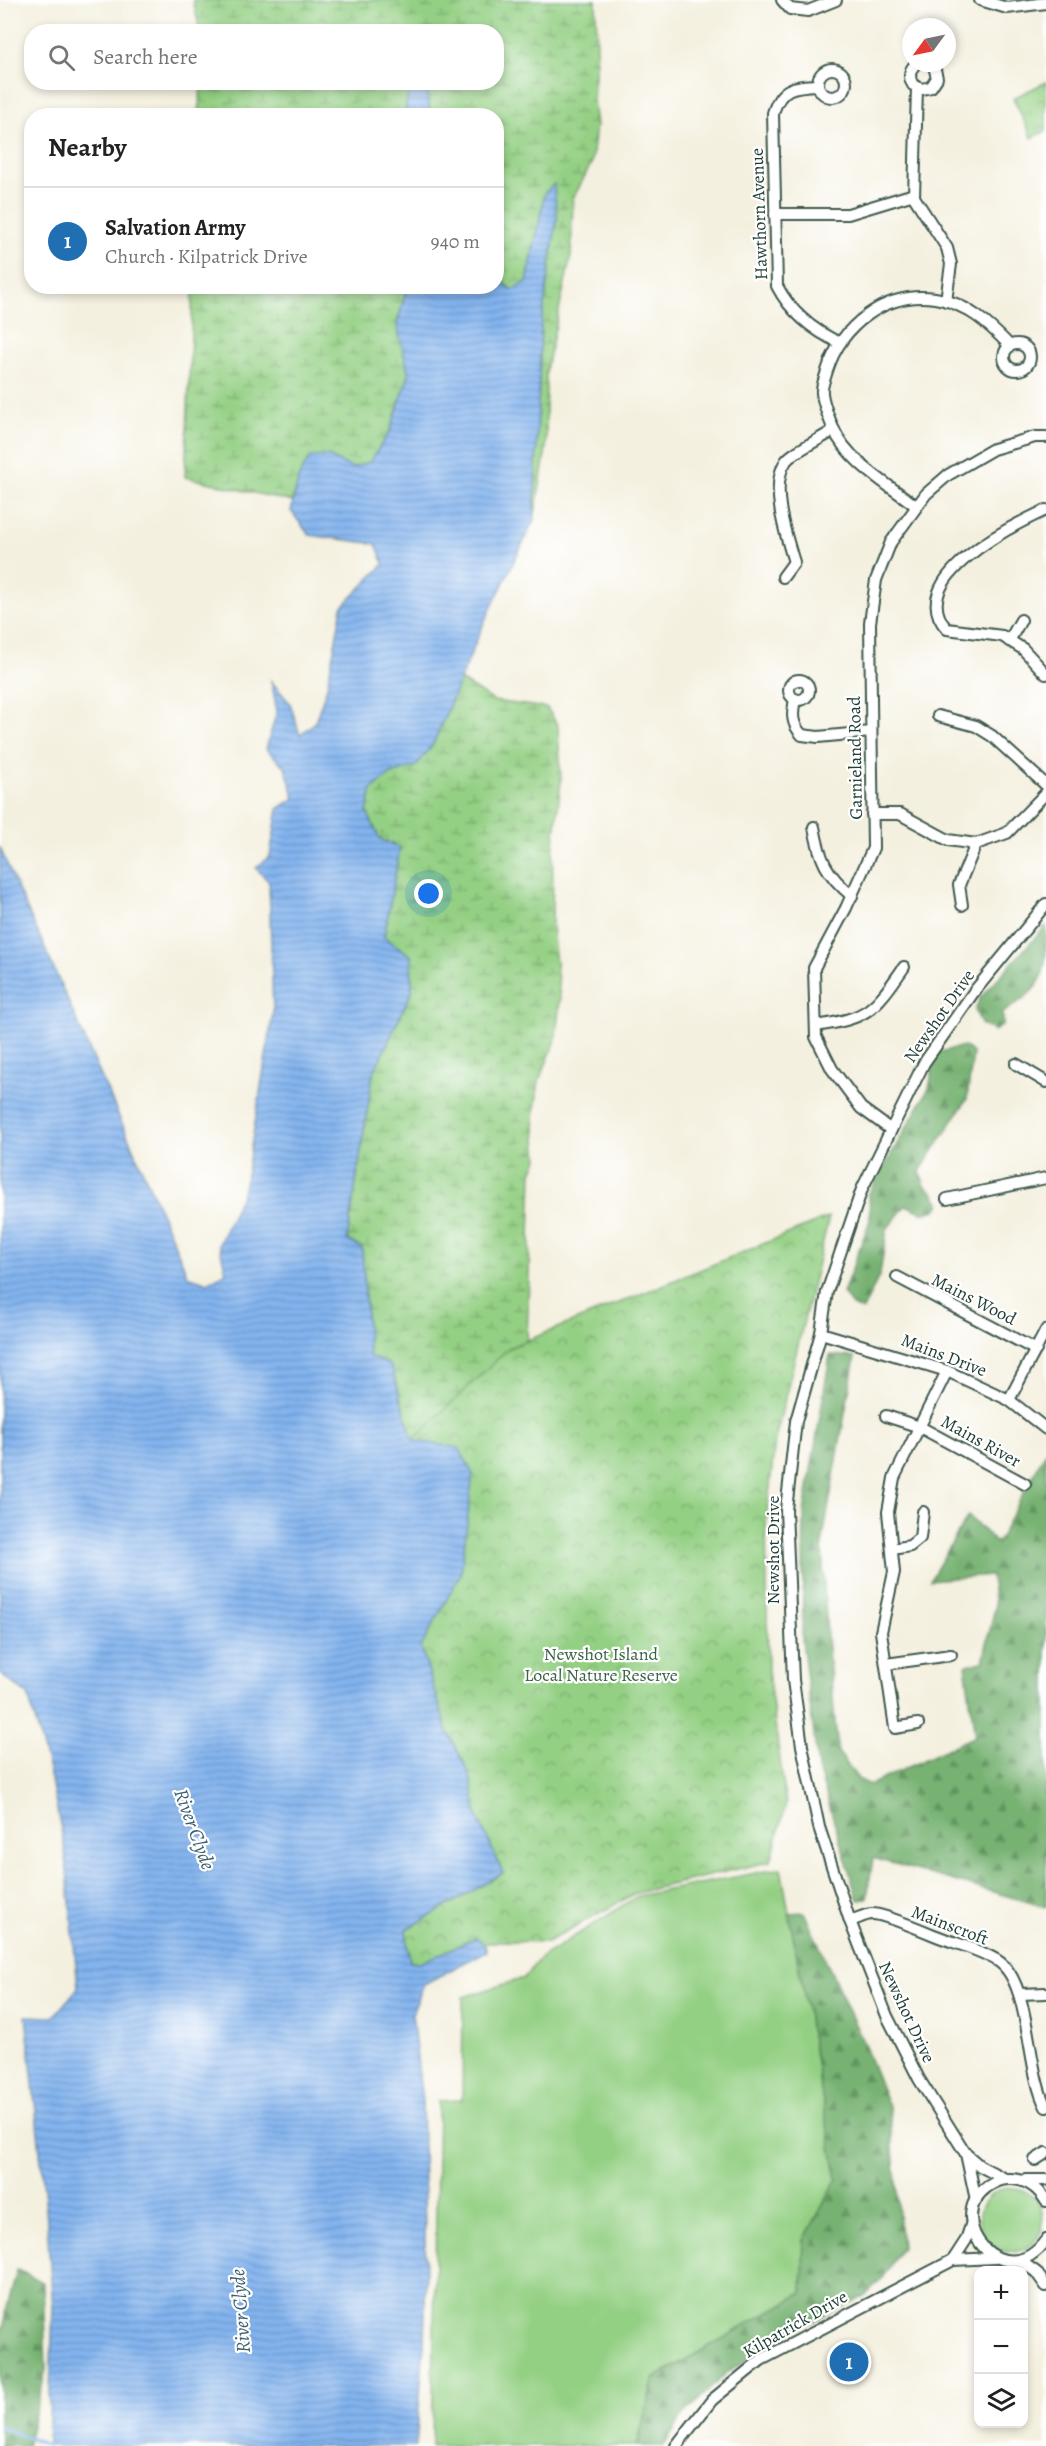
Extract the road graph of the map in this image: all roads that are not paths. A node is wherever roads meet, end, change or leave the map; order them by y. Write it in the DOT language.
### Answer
graph roads {
  1 [pos="782,0"];
  2 [pos="836,0"];
  3 [pos="980,0"];
  4 [pos="1046,3"];
  5 [pos="910,72"];
  6 [pos="936,72"];
  7 [pos="818,85"];
  8 [pos="917,88"];
  9 [pos="914,194"];
  10 [pos="775,214"];
  11 [pos="946,301"];
  12 [pos="840,343"];
  13 [pos="1010,346"];
  14 [pos="834,430"];
  15 [pos="1046,437"];
  16 [pos="916,506"];
  17 [pos="1046,510"];
  18 [pos="783,577"];
  19 [pos="1021,620"];
  20 [pos="1010,640"];
  21 [pos="1046,674"];
  22 [pos="795,699"];
  23 [pos="938,716"];
  24 [pos="872,732"];
  25 [pos="1046,785"];
  26 [pos="1046,793"];
  27 [pos="872,814"];
  28 [pos="814,827"];
  29 [pos="976,844"];
  30 [pos="852,896"];
  31 [pos="1046,904"];
  32 [pos="962,905"];
  33 [pos="904,967"];
  34 [pos="816,1026"];
  35 [pos="1016,1064"];
  36 [pos="1046,1082"];
  37 [pos="891,1130"];
  38 [pos="1046,1178"];
  39 [pos="947,1198"];
  40 [pos="897,1277"];
  41 [pos="1046,1330"];
  42 [pos="821,1333"];
  43 [pos="1036,1350"];
  44 [pos="947,1371"];
  45 [pos="1009,1400"];
  46 [pos="886,1416"];
  47 [pos="920,1427"];
  48 [pos="1046,1429"];
  49 [pos="1025,1484"];
  50 [pos="923,1512"];
  51 [pos="892,1549"];
  52 [pos="951,1655"];
  53 [pos="886,1664"];
  54 [pos="918,1724"];
  55 [pos="850,1921"];
  56 [pos="1046,1993"];
  57 [pos="1020,1994"];
  58 [pos="1046,2107"];
  59 [pos="1046,2153"];
  60 [pos="966,2154"];
  61 [pos="1035,2160"];
  62 [pos="1005,2179"];
  63 [pos="1019,2180"];
  64 [pos="1046,2180"];
  65 [pos="976,2199"];
  66 [pos="1046,2201"];
  67 [pos="971,2225"];
  68 [pos="1046,2240"];
  69 [pos="995,2258"];
  70 [pos="953,2260"];
  71 [pos="1019,2260"];
  72 [pos="1046,2286"];
  73 [pos="676,2446"];
  1 -- 2 [label="street"];
  3 -- 4 [label="street"];
  5 -- 8 [label="street"];
  6 -- 8 [label="street"];
  7 -- 10 [label="street, Hawthorn Avenue"];
  8 -- 9 [label="street"];
  9 -- 10 [label="street"];
  9 -- 11 [label="street"];
  10 -- 12 [label="street, Hawthorn Avenue"];
  11 -- 12 [label="street"];
  11 -- 13 [label="street"];
  12 -- 14 [label="street"];
  14 -- 16 [label="street"];
  14 -- 18 [label="street"];
  15 -- 16 [label="street, Garnieland Road"];
  16 -- 24 [label="street, Garnieland Road"];
  17 -- 20 [label="street"];
  19 -- 20 [label="street"];
  20 -- 21 [label="street"];
  22 -- 24 [label="street"];
  23 -- 25 [label="street"];
  24 -- 27 [label="street, Garnieland Road"];
  26 -- 29 [label="street"];
  27 -- 29 [label="street"];
  27 -- 30 [label="street, Garnieland Road"];
  28 -- 30 [label="street"];
  29 -- 32 [label="street"];
  30 -- 34 [label="street, Garnieland Road"];
  31 -- 37 [label="street, Newshot Drive"];
  33 -- 34 [label="street"];
  34 -- 37 [label="street, Garnieland Road"];
  35 -- 36 [label="street"];
  37 -- 42 [label="street, Newshot Drive"];
  38 -- 39 [label="street"];
  40 -- 43 [label="street, Mains Wood"];
  41 -- 43 [label="street"];
  42 -- 44 [label="street, Mains Drive"];
  42 -- 55 [label="street, Newshot Drive"];
  43 -- 45 [label="street"];
  44 -- 45 [label="street, Mains Drive"];
  44 -- 47 [label="street, Mains River"];
  45 -- 48 [label="street, Mains Drive"];
  46 -- 47 [label="street, Mains River"];
  47 -- 49 [label="street, Mains River"];
  47 -- 51 [label="street, Mains River"];
  50 -- 51 [label="street"];
  51 -- 53 [label="street, Mains River"];
  52 -- 53 [label="street"];
  53 -- 54 [label="street, Mains River"];
  55 -- 57 [label="street, Mainscroft"];
  55 -- 60 [label="street, Newshot Drive"];
  56 -- 57 [label="street"];
  57 -- 58 [label="street, Mainscroft"];
  59 -- 61 [label="street"];
  60 -- 62 [label="street, Newshot Drive"];
  60 -- 65 [label="street, Newshot Drive"];
  62 -- 63 [label="street"];
  62 -- 65 [label="street"];
  63 -- 64 [label="street"];
  63 -- 66 [label="street"];
  65 -- 67 [label="street"];
  67 -- 69 [label="street"];
  67 -- 70 [label="street"];
  68 -- 71 [label="street"];
  69 -- 70 [label="street, Kilpatrick Drive"];
  69 -- 71 [label="street, Kilpatrick Drive"];
  70 -- 73 [label="street, Kilpatrick Drive"];
  71 -- 72 [label="street"];
}
